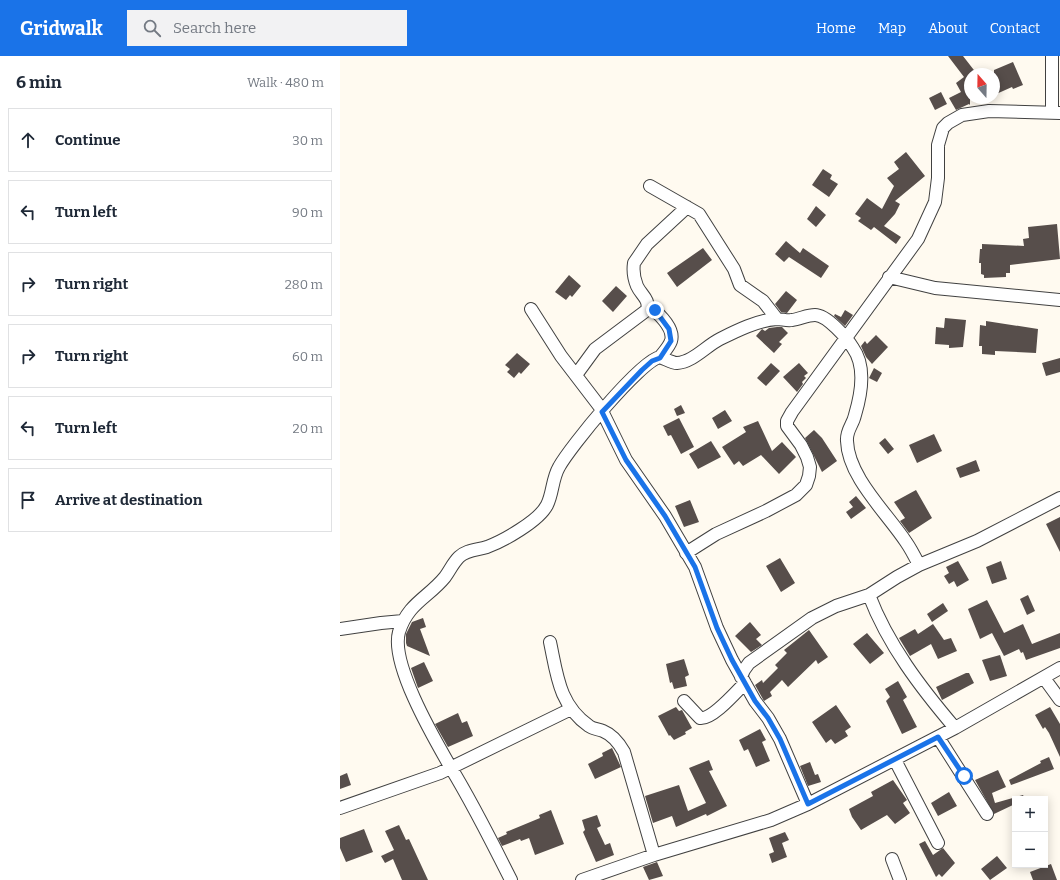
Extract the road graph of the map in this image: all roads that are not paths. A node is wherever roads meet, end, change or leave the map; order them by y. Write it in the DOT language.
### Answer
graph roads {
  1 [pos="1052,56"];
  2 [pos="1056,113"];
  3 [pos="650,186"];
  4 [pos="687,207"];
  5 [pos="889,277"];
  6 [pos="1060,300"];
  7 [pos="648,305"];
  8 [pos="531,309"];
  9 [pos="777,319"];
  10 [pos="847,338"];
  11 [pos="660,358"];
  12 [pos="576,375"];
  13 [pos="602,412"];
  14 [pos="1060,498"];
  15 [pos="686,553"];
  16 [pos="919,565"];
  17 [pos="869,595"];
  18 [pos="403,621"];
  19 [pos="340,629"];
  20 [pos="550,642"];
  21 [pos="1060,668"];
  22 [pos="1044,678"];
  23 [pos="743,680"];
  24 [pos="1060,700"];
  25 [pos="684,701"];
  26 [pos="571,709"];
  27 [pos="954,728"];
  28 [pos="938,737"];
  29 [pos="895,760"];
  30 [pos="452,768"];
  31 [pos="808,804"];
  32 [pos="340,808"];
  33 [pos="987,814"];
  34 [pos="938,843"];
  35 [pos="654,855"];
  36 [pos="892,858"];
  37 [pos="511,880"];
  38 [pos="582,880"];
  39 [pos="900,880"];
  1 -- 2 [label="street"];
  2 -- 5 [label="street"];
  3 -- 4 [label="street"];
  4 -- 7 [label="street"];
  4 -- 9 [label="street"];
  5 -- 6 [label="street"];
  5 -- 10 [label="street"];
  7 -- 11 [label="street"];
  7 -- 12 [label="street"];
  8 -- 12 [label="street"];
  9 -- 10 [label="street"];
  9 -- 11 [label="street"];
  10 -- 15 [label="street"];
  10 -- 16 [label="street"];
  11 -- 13 [label="street"];
  12 -- 13 [label="street"];
  13 -- 15 [label="street"];
  13 -- 18 [label="street"];
  14 -- 16 [label="street"];
  15 -- 23 [label="street"];
  16 -- 17 [label="street"];
  17 -- 23 [label="street"];
  17 -- 27 [label="street"];
  18 -- 19 [label="street"];
  18 -- 30 [label="street"];
  20 -- 26 [label="street"];
  21 -- 22 [label="street"];
  22 -- 24 [label="street"];
  22 -- 27 [label="street"];
  23 -- 25 [label="street"];
  23 -- 31 [label="street"];
  26 -- 30 [label="street"];
  26 -- 35 [label="street"];
  27 -- 28 [label="street"];
  28 -- 29 [label="street"];
  28 -- 33 [label="street"];
  29 -- 31 [label="street"];
  29 -- 34 [label="street"];
  30 -- 32 [label="street"];
  30 -- 37 [label="street"];
  31 -- 35 [label="street"];
  35 -- 38 [label="street"];
  36 -- 39 [label="street"];
}
